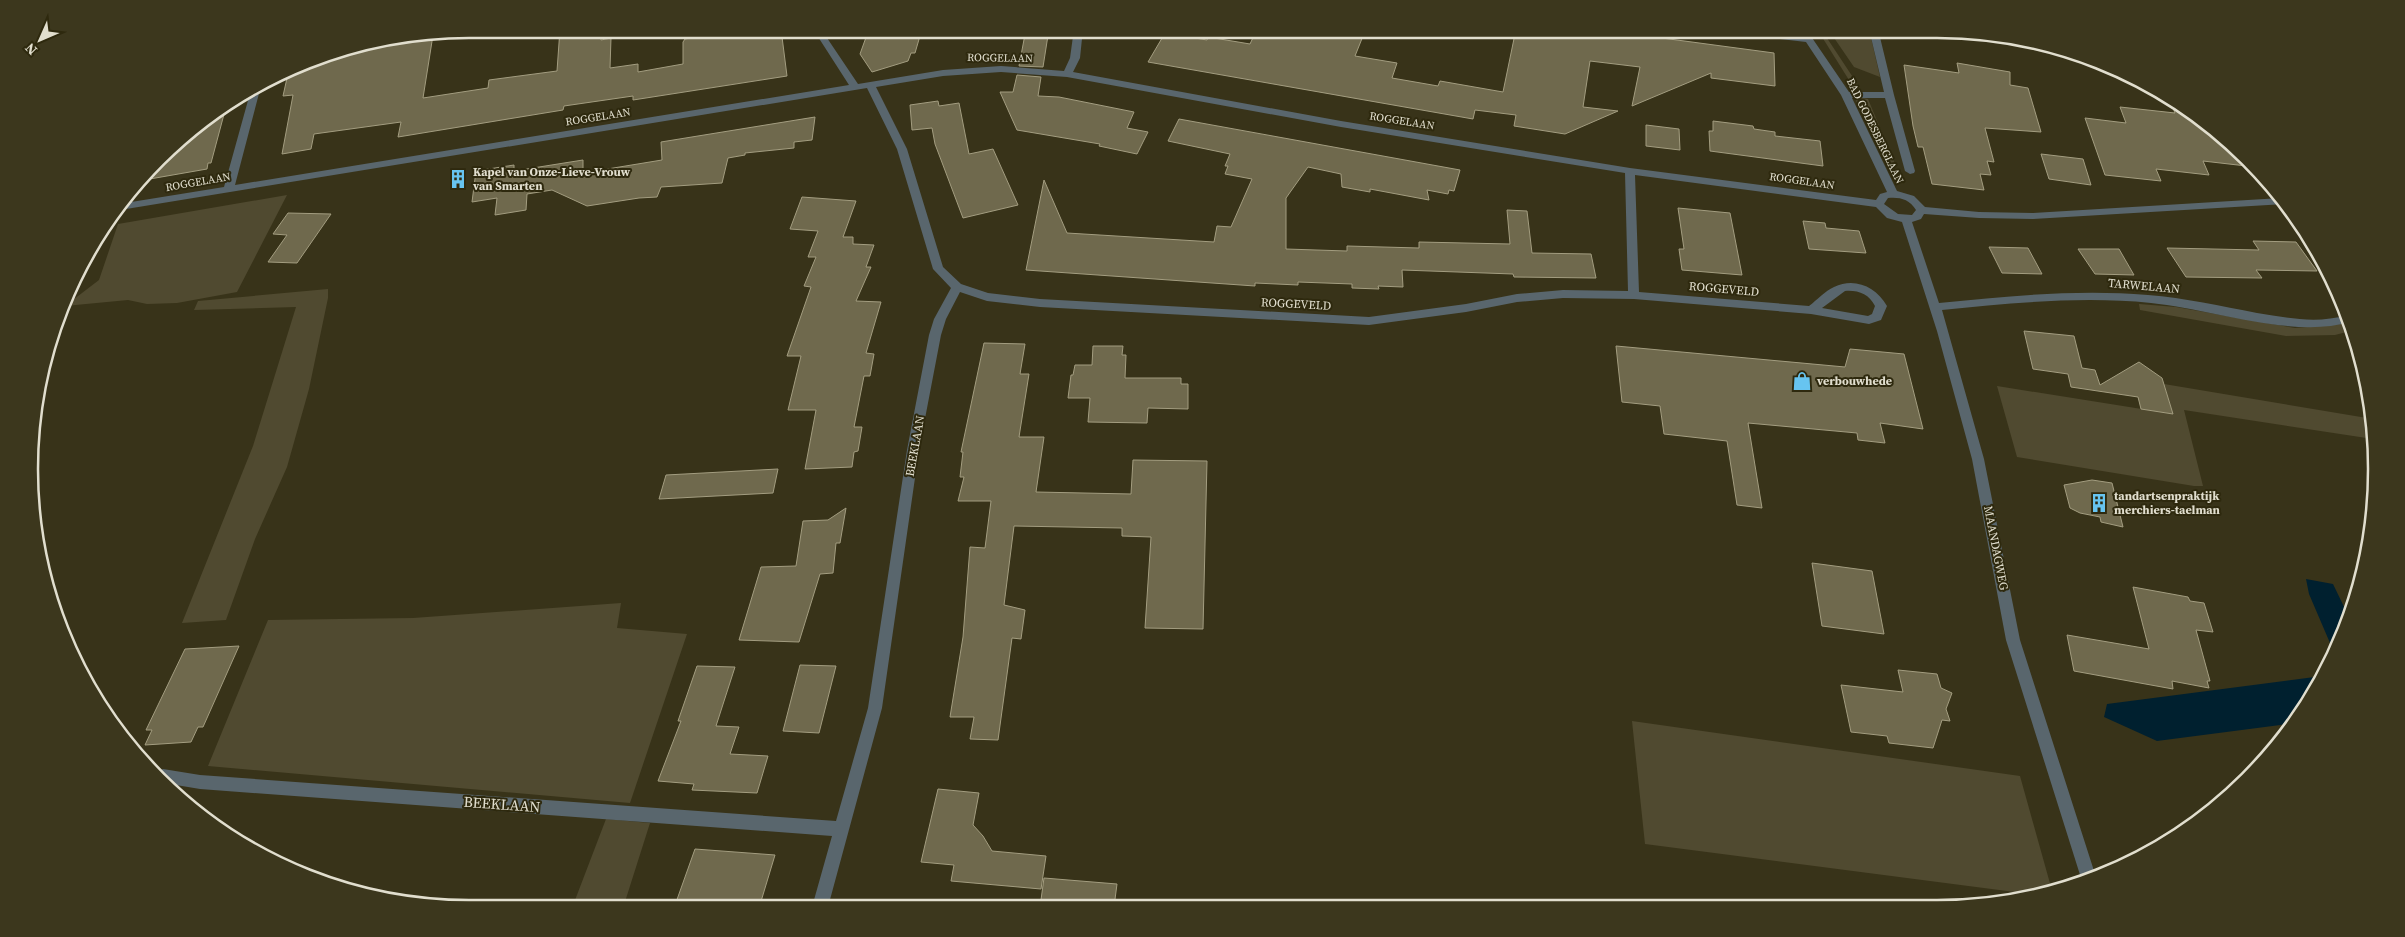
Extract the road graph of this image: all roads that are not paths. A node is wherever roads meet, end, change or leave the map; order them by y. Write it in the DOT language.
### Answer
graph roads {
  1 [pos="823,38"];
  2 [pos="1078,38"];
  3 [pos="1794,38"];
  4 [pos="1876,38"];
  5 [pos="1810,40"];
  6 [pos="1067,74"];
  7 [pos="870,85"];
  8 [pos="854,87"];
  9 [pos="255,94"];
  10 [pos="1846,95"];
  11 [pos="1888,95"];
  12 [pos="1630,171"];
  13 [pos="1910,171"];
  14 [pos="230,189"];
  15 [pos="1893,194"];
  16 [pos="2275,202"];
  17 [pos="1879,204"];
  18 [pos="126,207"];
  19 [pos="1921,210"];
  20 [pos="1906,219"];
  21 [pos="957,287"];
  22 [pos="1634,295"];
  23 [pos="1935,307"];
  24 [pos="1811,310"];
  25 [pos="2341,319"];
  26 [pos="168,777"];
  27 [pos="842,828"];
  28 [pos="2087,872"];
  29 [pos="822,900"];
  1 -- 8 [label="street"];
  2 -- 6 [label="street"];
  3 -- 5 [label="street"];
  4 -- 11 [label="street"];
  5 -- 10 [label="street, BAD GODESBERGLAAN"];
  6 -- 7 [label="street, ROGGELAAN"];
  6 -- 12 [label="street, ROGGELAAN"];
  7 -- 8 [label="street, ROGGELAAN"];
  7 -- 21 [label="street"];
  8 -- 14 [label="street, ROGGELAAN"];
  9 -- 14 [label="street"];
  10 -- 11 [label="street"];
  10 -- 15 [label="street, BAD GODESBERGLAAN"];
  11 -- 13 [label="street"];
  12 -- 17 [label="street, ROGGELAAN"];
  12 -- 22 [label="street"];
  14 -- 18 [label="street, ROGGELAAN"];
  15 -- 17 [label="street"];
  15 -- 19 [label="street"];
  16 -- 19 [label="street"];
  17 -- 20 [label="street"];
  19 -- 20 [label="street"];
  20 -- 23 [label="street, MAANDAGWEG"];
  21 -- 22 [label="street, ROGGEVELD"];
  21 -- 27 [label="street, BEEKLAAN"];
  22 -- 24 [label="street, ROGGEVELD"];
  23 -- 25 [label="street, TARWELAAN"];
  23 -- 28 [label="street, MAANDAGWEG"];
  24 -- 24 [label="street, ROGGEVELD"];
  26 -- 27 [label="street, BEEKLAAN"];
  27 -- 29 [label="street, BEEKLAAN"];
}
